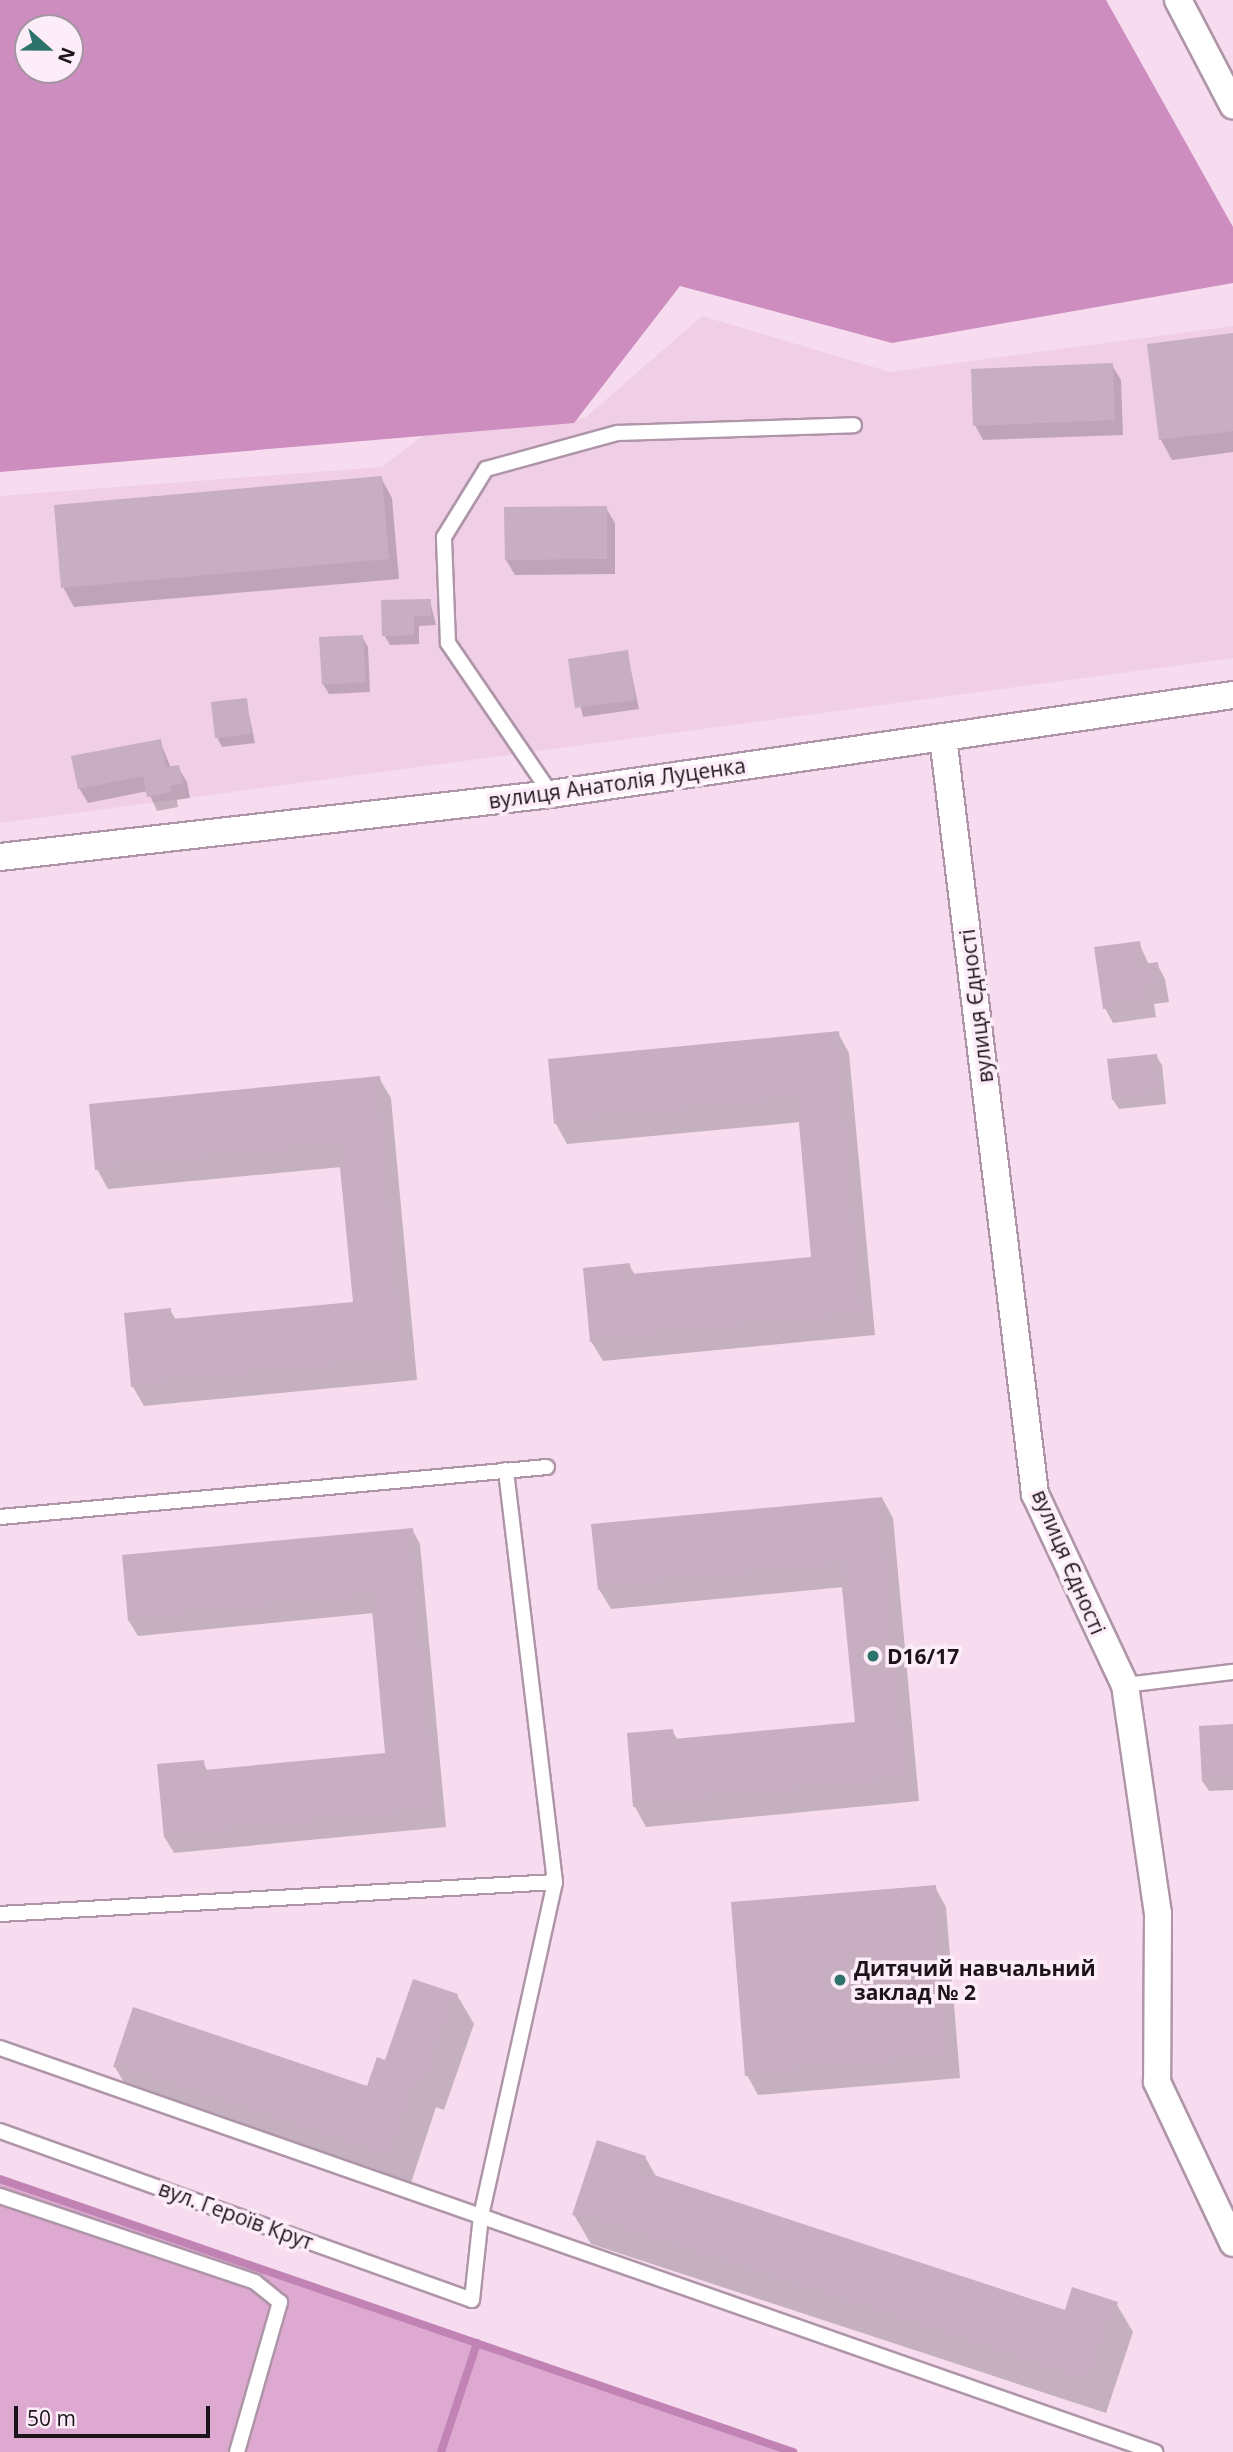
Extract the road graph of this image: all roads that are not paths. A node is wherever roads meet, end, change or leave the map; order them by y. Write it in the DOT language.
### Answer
graph roads {
  1 [pos="1178,0"];
  2 [pos="1233,104"];
  3 [pos="854,425"];
  4 [pos="1233,695"];
  5 [pos="943,737"];
  6 [pos="551,794"];
  7 [pos="0,856"];
  8 [pos="547,1466"];
  9 [pos="506,1470"];
  10 [pos="0,1517"];
  11 [pos="1233,1672"];
  12 [pos="1125,1685"];
  13 [pos="555,1882"];
  14 [pos="0,1914"];
  15 [pos="0,2048"];
  16 [pos="0,2131"];
  17 [pos="0,2196"];
  18 [pos="481,2216"];
  19 [pos="1233,2243"];
  20 [pos="237,2452"];
  21 [pos="1155,2452"];
  1 -- 2 [label="street"];
  3 -- 6 [label="lane"];
  4 -- 5 [label="street, вулиця Анатолія Луценка"];
  5 -- 6 [label="street, вулиця Анатолія Луценка"];
  5 -- 12 [label="street, вулиця Єдності"];
  6 -- 7 [label="street, вулиця Анатолія Луценка"];
  8 -- 9 [label="lane"];
  9 -- 10 [label="lane"];
  9 -- 13 [label="lane"];
  11 -- 12 [label="lane"];
  12 -- 19 [label="street, вулиця Єдності"];
  13 -- 14 [label="lane"];
  13 -- 18 [label="lane"];
  15 -- 18 [label="lane"];
  16 -- 18 [label="lane, вул. Героїв Крут"];
  17 -- 20 [label="lane"];
  18 -- 21 [label="lane"];
}
